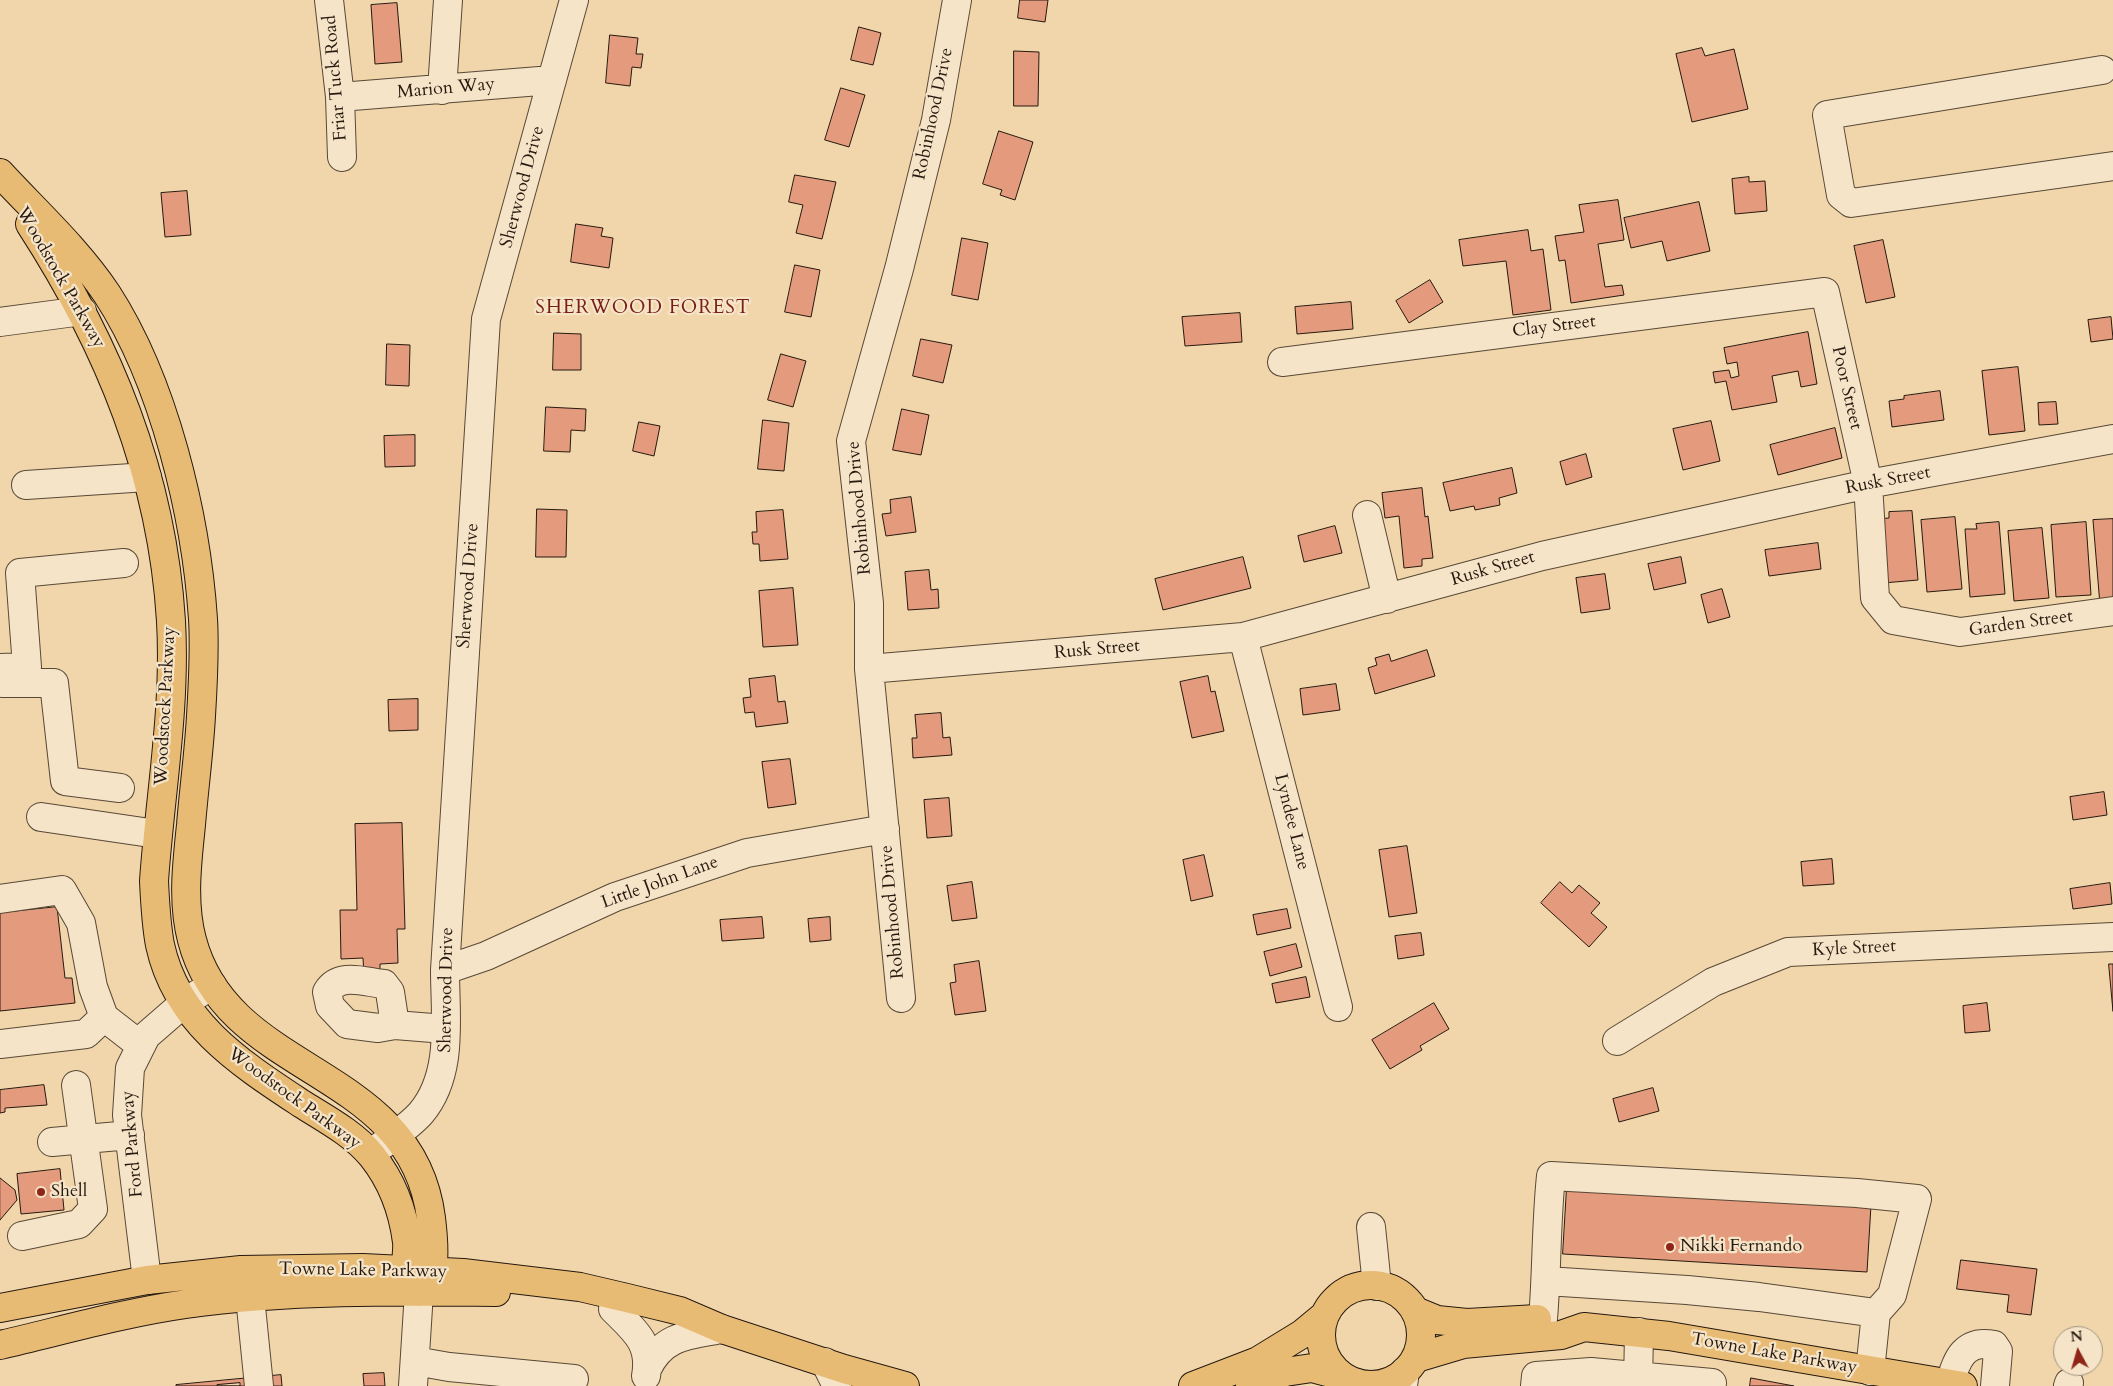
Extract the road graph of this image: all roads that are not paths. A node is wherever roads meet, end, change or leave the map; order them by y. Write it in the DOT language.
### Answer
graph roads {
  1 [pos="329,0"];
  2 [pos="448,0"];
  3 [pos="574,0"];
  4 [pos="957,0"];
  5 [pos="2109,66"];
  6 [pos="552,80"];
  7 [pos="442,90"];
  8 [pos="340,97"];
  9 [pos="342,157"];
  10 [pos="2113,166"];
  11 [pos="0,175"];
  12 [pos="1825,292"];
  13 [pos="82,311"];
  14 [pos="0,322"];
  15 [pos="1282,362"];
  16 [pos="2113,439"];
  17 [pos="147,477"];
  18 [pos="1868,484"];
  19 [pos="26,485"];
  20 [pos="1366,515"];
  21 [pos="124,563"];
  22 [pos="1387,599"];
  23 [pos="2113,610"];
  24 [pos="1243,638"];
  25 [pos="1,667"];
  26 [pos="870,669"];
  27 [pos="120,788"];
  28 [pos="41,817"];
  29 [pos="885,829"];
  30 [pos="157,834"];
  31 [pos="0,899"];
  32 [pos="2113,937"];
  33 [pos="445,970"];
  34 [pos="212,985"];
  35 [pos="901,998"];
  36 [pos="184,1003"];
  37 [pos="1338,1007"];
  38 [pos="104,1017"];
  39 [pos="395,1025"];
  40 [pos="445,1029"];
  41 [pos="1617,1042"];
  42 [pos="0,1044"];
  43 [pos="140,1045"];
  44 [pos="76,1084"];
  45 [pos="396,1134"];
  46 [pos="130,1135"];
  47 [pos="83,1139"];
  48 [pos="52,1142"];
  49 [pos="370,1154"];
  50 [pos="399,1208"];
  51 [pos="1371,1228"];
  52 [pos="22,1236"];
  53 [pos="363,1268"];
  54 [pos="419,1277"];
  55 [pos="147,1280"];
  56 [pos="1546,1281"];
  57 [pos="1377,1286"];
  58 [pos="250,1297"];
  59 [pos="0,1308"];
  60 [pos="613,1309"];
  61 [pos="1415,1311"];
  62 [pos="1876,1314"];
  63 [pos="1326,1315"];
  64 [pos="1543,1319"];
  65 [pos="1584,1327"];
  66 [pos="722,1329"];
  67 [pos="1639,1332"];
  68 [pos="0,1345"];
  69 [pos="825,1362"];
  70 [pos="1408,1372"];
  71 [pos="414,1374"];
  72 [pos="1875,1376"];
  73 [pos="574,1379"];
  74 [pos="1598,1379"];
  75 [pos="860,1381"];
  76 [pos="1638,1381"];
  77 [pos="1352,1382"];
  78 [pos="1712,1383"];
  79 [pos="1957,1385"];
  80 [pos="259,1386"];
  81 [pos="837,1386"];
  82 [pos="905,1386"];
  83 [pos="1192,1386"];
  84 [pos="1250,1386"];
  85 [pos="1285,1386"];
  86 [pos="1312,1386"];
  87 [pos="1535,1386"];
  88 [pos="1995,1386"];
  1 -- 8 [label="street, Friar Tuck Road"];
  2 -- 7 [label="street"];
  3 -- 6 [label="street, Sherwood Drive"];
  4 -- 26 [label="street, Robinhood Drive"];
  5 -- 10 [label="street"];
  6 -- 7 [label="street, Marion Way"];
  6 -- 33 [label="street, Sherwood Drive"];
  7 -- 8 [label="street, Marion Way"];
  8 -- 9 [label="street, Friar Tuck Road"];
  11 -- 13 [label="main road, Woodstock Parkway"];
  11 -- 34 [label="main road, Woodstock Parkway"];
  12 -- 15 [label="street, Clay Street"];
  12 -- 18 [label="street, Poor Street"];
  13 -- 14 [label="street"];
  13 -- 17 [label="main road, Woodstock Parkway"];
  16 -- 18 [label="street, Rusk Street"];
  17 -- 19 [label="street"];
  17 -- 30 [label="main road, Woodstock Parkway"];
  18 -- 22 [label="street, Rusk Street"];
  18 -- 23 [label="street, Garden Street"];
  20 -- 22 [label="street"];
  21 -- 25 [label="street"];
  22 -- 24 [label="street, Rusk Street"];
  24 -- 26 [label="street, Rusk Street"];
  24 -- 37 [label="street, Lyndee Lane"];
  25 -- 27 [label="street"];
  26 -- 29 [label="street, Robinhood Drive"];
  28 -- 30 [label="street"];
  29 -- 33 [label="street, Little John Lane"];
  29 -- 35 [label="street, Robinhood Drive"];
  30 -- 36 [label="main road, Woodstock Parkway"];
  31 -- 38 [label="street"];
  32 -- 41 [label="street, Kyle Street"];
  33 -- 40 [label="street, Sherwood Drive"];
  34 -- 36 [label="street, Ford Parkway"];
  34 -- 45 [label="main road, Woodstock Parkway"];
  36 -- 43 [label="street, Ford Parkway"];
  36 -- 49 [label="main road, Woodstock Parkway"];
  38 -- 42 [label="street"];
  38 -- 43 [label="street"];
  39 -- 40 [label="street"];
  40 -- 45 [label="street, Sherwood Drive"];
  43 -- 46 [label="street, Ford Parkway"];
  44 -- 47 [label="street"];
  45 -- 49 [label="street, Sherwood Drive"];
  45 -- 54 [label="main road, Woodstock Parkway"];
  46 -- 47 [label="street"];
  46 -- 55 [label="street, Ford Parkway"];
  47 -- 48 [label="street"];
  47 -- 52 [label="street"];
  49 -- 50 [label="main road, Woodstock Parkway"];
  50 -- 53 [label="main road"];
  50 -- 54 [label="main road, Woodstock Parkway"];
  51 -- 57 [label="street"];
  53 -- 54 [label="main road, Towne Lake Parkway"];
  53 -- 55 [label="main road, Towne Lake Parkway"];
  54 -- 58 [label="main road, Towne Lake Parkway"];
  54 -- 60 [label="main road, Towne Lake Parkway"];
  54 -- 66 [label="main road, Towne Lake Parkway"];
  54 -- 71 [label="street"];
  55 -- 59 [label="main road, Towne Lake Parkway"];
  56 -- 62 [label="street"];
  56 -- 62 [label="street"];
  56 -- 64 [label="street"];
  57 -- 61 [label="main road"];
  57 -- 63 [label="main road"];
  58 -- 68 [label="main road, Towne Lake Parkway"];
  58 -- 80 [label="street"];
  60 -- 66 [label="main road, Towne Lake Parkway"];
  60 -- 66 [label="street"];
  61 -- 64 [label="main road, Towne Lake Parkway"];
  61 -- 70 [label="main road"];
  62 -- 72 [label="street"];
  63 -- 77 [label="main road"];
  63 -- 83 [label="main road"];
  64 -- 65 [label="main road, Towne Lake Parkway"];
  65 -- 67 [label="main road, Towne Lake Parkway"];
  65 -- 70 [label="main road, Towne Lake Parkway"];
  66 -- 69 [label="main road, Towne Lake Parkway"];
  67 -- 72 [label="main road, Towne Lake Parkway"];
  67 -- 76 [label="street"];
  69 -- 75 [label="main road, Towne Lake Parkway"];
  69 -- 81 [label="street"];
  70 -- 77 [label="main road"];
  71 -- 73 [label="street"];
  72 -- 79 [label="main road, Towne Lake Parkway"];
  74 -- 76 [label="street"];
  74 -- 87 [label="street"];
  75 -- 82 [label="main road, Towne Lake Parkway"];
  76 -- 78 [label="street"];
  77 -- 84 [label="main road"];
  79 -- 88 [label="street"];
  85 -- 86 [label="main road"];
}
